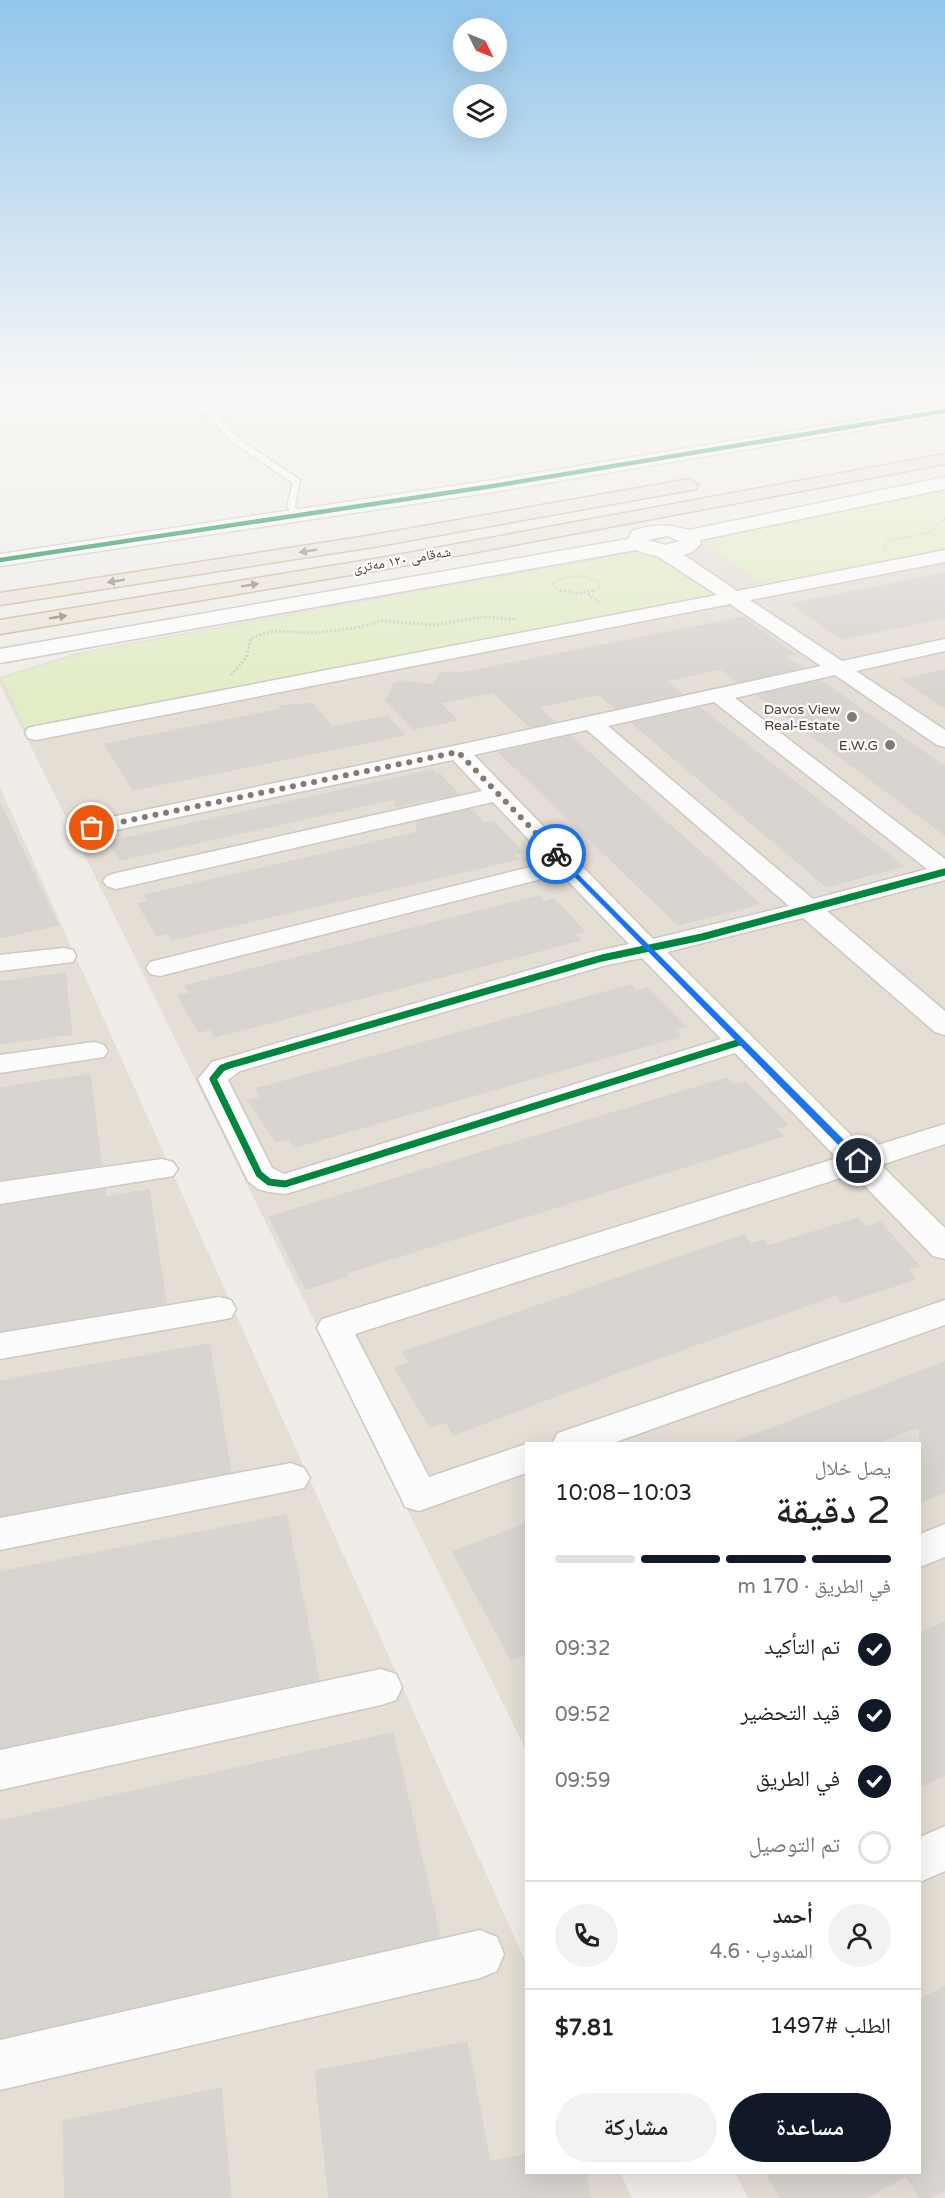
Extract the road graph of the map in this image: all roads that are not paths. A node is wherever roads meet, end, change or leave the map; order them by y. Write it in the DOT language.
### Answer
graph roads {
  1 [pos="295,490"];
  2 [pos="461,490"];
  3 [pos="663,490"];
  4 [pos="788,490"];
  5 [pos="914,490"];
  6 [pos="729,501"];
  7 [pos="298,516"];
  8 [pos="533,537"];
  9 [pos="687,537"];
  10 [pos="644,545"];
  11 [pos="945,556"];
  12 [pos="0,560"];
  13 [pos="744,595"];
  14 [pos="0,599"];
  15 [pos="0,627"];
  16 [pos="945,645"];
  17 [pos="0,656"];
  18 [pos="848,666"];
  19 [pos="717,694"];
  20 [pos="591,722"];
  21 [pos="945,726"];
  22 [pos="36,733"];
  23 [pos="945,740"];
  24 [pos="458,752"];
  25 [pos="498,794"];
  26 [pos="92,828"];
  27 [pos="566,864"];
  28 [pos="945,871"];
  29 [pos="116,881"];
  30 [pos="808,909"];
  31 [pos="647,948"];
  32 [pos="63,956"];
  33 [pos="0,963"];
  34 [pos="160,968"];
  35 [pos="945,1026"];
  36 [pos="740,1042"];
  37 [pos="94,1052"];
  38 [pos="0,1064"];
  39 [pos="945,1134"];
  40 [pos="859,1161"];
  41 [pos="162,1169"];
  42 [pos="0,1192"];
  43 [pos="945,1248"];
  44 [pos="219,1309"];
  45 [pos="945,1312"];
  46 [pos="0,1346"];
  47 [pos="574,1442"];
  48 [pos="525,1458"];
  49 [pos="291,1478"];
  50 [pos="0,1534"];
  51 [pos="945,1540"];
  52 [pos="921,1551"];
  53 [pos="381,1687"];
  54 [pos="0,1770"];
  55 [pos="945,1848"];
  56 [pos="921,1860"];
  57 [pos="480,1954"];
  58 [pos="0,2065"];
  1 -- 7 [label="lane"];
  2 -- 7 [label="street"];
  3 -- 14 [label="highway, شەقامی ١٢٠ مەتری, one-way"];
  4 -- 6 [label="highway, شەقامی ١٢٠ مەتری"];
  5 -- 9 [label="street"];
  6 -- 8 [label="highway, شەقامی ١٢٠ مەتری"];
  6 -- 9 [label="highway"];
  7 -- 12 [label="street"];
  8 -- 10 [label="highway"];
  15 -- 8 [label="highway, شەقامی ١٢٠ مەتری, one-way"];
  9 -- 10 [label="street"];
  9 -- 13 [label="street"];
  10 -- 13 [label="street"];
  10 -- 17 [label="street"];
  11 -- 13 [label="street"];
  13 -- 18 [label="street"];
  13 -- 22 [label="street"];
  16 -- 18 [label="street"];
  18 -- 19 [label="street"];
  18 -- 21 [label="street"];
  18 -- 23 [label="street"];
  19 -- 20 [label="street"];
  19 -- 28 [label="street"];
  20 -- 24 [label="street"];
  20 -- 30 [label="street"];
  24 -- 25 [label="street"];
  24 -- 26 [label="street"];
  25 -- 27 [label="street"];
  25 -- 29 [label="street"];
  27 -- 31 [label="street"];
  27 -- 34 [label="street"];
  28 -- 30 [label="street"];
  30 -- 31 [label="street"];
  30 -- 35 [label="street"];
  31 -- 36 [label="street"];
  31 -- 36 [label="street"];
  32 -- 33 [label="street"];
  36 -- 40 [label="street"];
  37 -- 38 [label="street"];
  39 -- 40 [label="street"];
  40 -- 43 [label="street"];
  40 -- 48 [label="street"];
  41 -- 42 [label="street"];
  44 -- 46 [label="street"];
  45 -- 47 [label="street"];
  49 -- 50 [label="street"];
  51 -- 52 [label="street"];
  53 -- 54 [label="street"];
  55 -- 56 [label="street"];
  57 -- 58 [label="street"];
}
